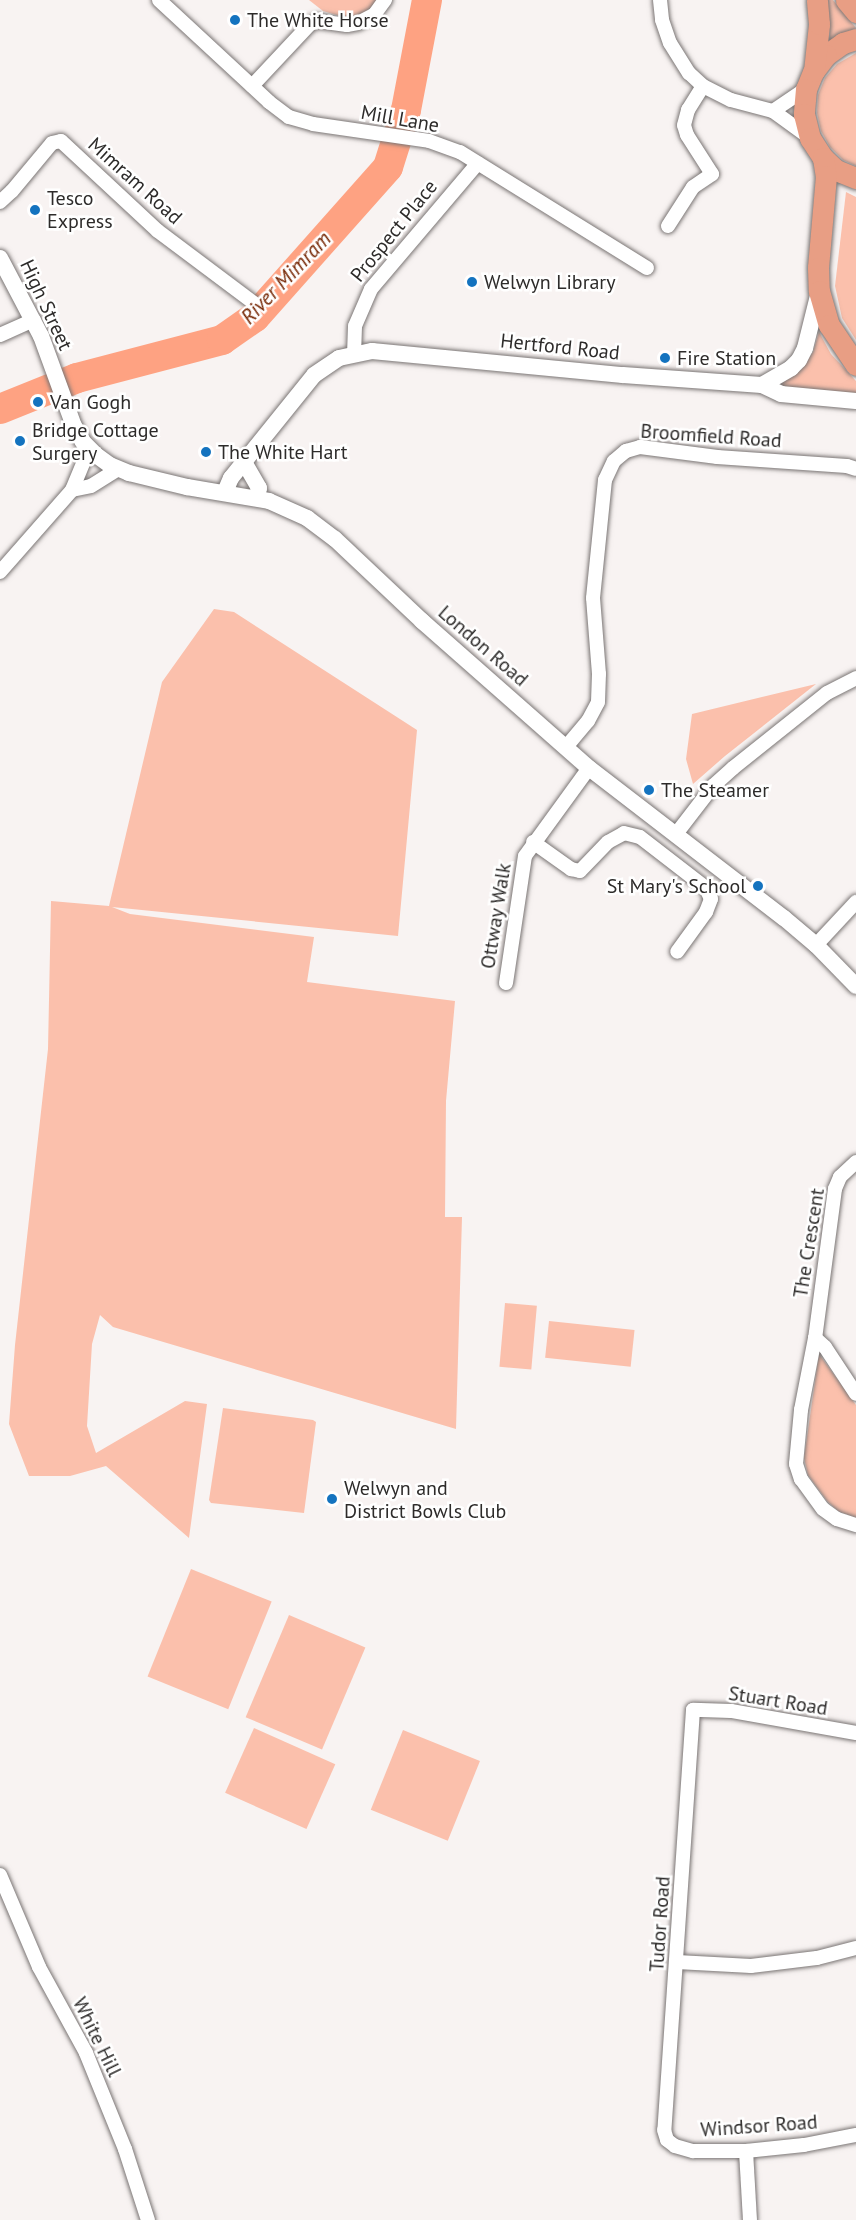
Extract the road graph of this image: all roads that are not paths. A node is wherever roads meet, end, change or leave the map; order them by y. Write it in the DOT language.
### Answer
graph roads {
  1 [pos="159,0"];
  2 [pos="385,0"];
  3 [pos="660,0"];
  4 [pos="817,0"];
  5 [pos="846,0"];
  6 [pos="856,12"];
  7 [pos="856,39"];
  8 [pos="810,80"];
  9 [pos="252,86"];
  10 [pos="703,86"];
  11 [pos="773,111"];
  12 [pos="810,138"];
  13 [pos="823,158"];
  14 [pos="478,163"];
  15 [pos="856,178"];
  16 [pos="0,202"];
  17 [pos="668,226"];
  18 [pos="0,258"];
  19 [pos="647,268"];
  20 [pos="819,291"];
  21 [pos="254,303"];
  22 [pos="34,320"];
  23 [pos="0,335"];
  24 [pos="354,355"];
  25 [pos="856,365"];
  26 [pos="762,385"];
  27 [pos="64,399"];
  28 [pos="856,401"];
  29 [pos="89,449"];
  30 [pos="244,462"];
  31 [pos="118,469"];
  32 [pos="856,469"];
  33 [pos="72,490"];
  34 [pos="225,492"];
  35 [pos="257,498"];
  36 [pos="0,572"];
  37 [pos="856,678"];
  38 [pos="566,747"];
  39 [pos="590,768"];
  40 [pos="676,834"];
  41 [pos="533,842"];
  42 [pos="856,902"];
  43 [pos="816,945"];
  44 [pos="677,952"];
  45 [pos="506,983"];
  46 [pos="856,986"];
  47 [pos="856,1161"];
  48 [pos="815,1338"];
  49 [pos="856,1394"];
  50 [pos="856,1525"];
  51 [pos="693,1710"];
  52 [pos="856,1733"];
  53 [pos="0,1875"];
  54 [pos="856,1948"];
  55 [pos="677,1962"];
  56 [pos="856,2135"];
  57 [pos="667,2140"];
  58 [pos="746,2151"];
  59 [pos="148,2220"];
  60 [pos="750,2220"];
  1 -- 9 [label="street, Mill Lane"];
  2 -- 9 [label="street"];
  3 -- 10 [label="street"];
  4 -- 8 [label="main road"];
  5 -- 6 [label="main road"];
  7 -- 8 [label="main road"];
  8 -- 11 [label="street"];
  8 -- 12 [label="main road"];
  9 -- 14 [label="street, Mill Lane"];
  10 -- 11 [label="street"];
  10 -- 17 [label="street"];
  11 -- 12 [label="street"];
  12 -- 13 [label="main road"];
  13 -- 15 [label="main road"];
  13 -- 20 [label="main road"];
  14 -- 19 [label="street, Mill Lane"];
  14 -- 24 [label="street, Prospect Place"];
  16 -- 21 [label="street, Mimram Road"];
  18 -- 22 [label="street, High Street"];
  20 -- 25 [label="main road"];
  20 -- 26 [label="street"];
  22 -- 23 [label="street"];
  22 -- 27 [label="street, High Street"];
  24 -- 26 [label="street, Hertford Road"];
  24 -- 30 [label="street"];
  26 -- 28 [label="street, Hertford Road"];
  27 -- 29 [label="street, London Road"];
  29 -- 31 [label="street, London Road"];
  29 -- 33 [label="street"];
  30 -- 34 [label="street"];
  30 -- 35 [label="street"];
  31 -- 33 [label="street"];
  31 -- 34 [label="street, London Road"];
  32 -- 38 [label="street, Broomfield Road"];
  33 -- 36 [label="street"];
  34 -- 35 [label="street, London Road"];
  35 -- 38 [label="street, London Road"];
  37 -- 40 [label="street"];
  38 -- 39 [label="street, London Road"];
  39 -- 40 [label="street, London Road"];
  39 -- 41 [label="street, Ottway Walk"];
  40 -- 43 [label="street, London Road"];
  41 -- 44 [label="street"];
  41 -- 45 [label="street, Ottway Walk"];
  42 -- 43 [label="street"];
  43 -- 46 [label="street, London Road"];
  47 -- 48 [label="street, The Crescent"];
  48 -- 49 [label="street"];
  48 -- 50 [label="street, The Crescent"];
  51 -- 52 [label="street, Stuart Road"];
  51 -- 55 [label="street, Tudor Road"];
  53 -- 59 [label="street, White Hill"];
  54 -- 55 [label="street"];
  55 -- 57 [label="street, Tudor Road"];
  56 -- 58 [label="street, Windsor Road"];
  57 -- 58 [label="street, Windsor Road"];
  58 -- 60 [label="street"];
}
